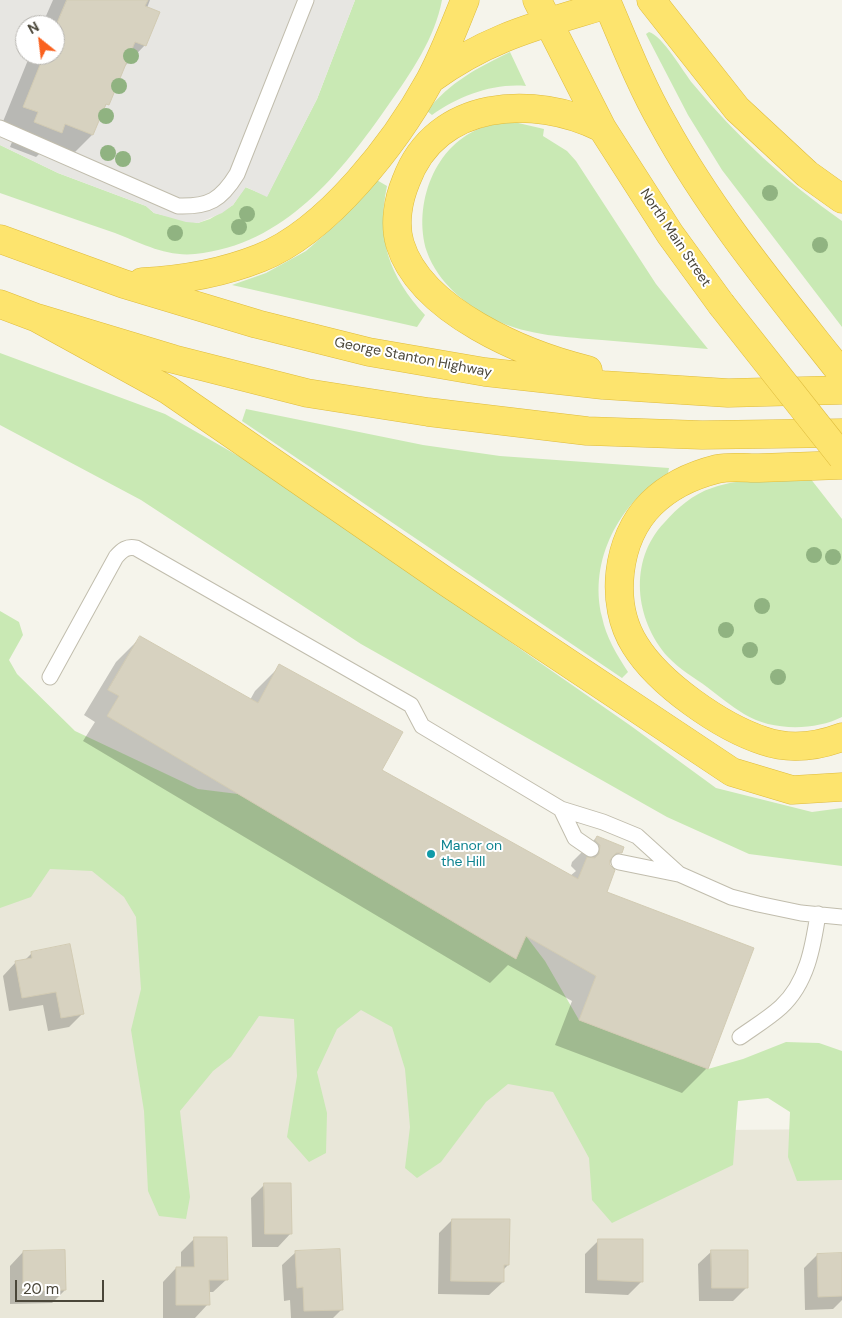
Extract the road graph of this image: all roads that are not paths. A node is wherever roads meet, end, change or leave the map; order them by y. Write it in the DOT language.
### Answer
graph roads {
  1 [pos="306,0"];
  2 [pos="465,0"];
  3 [pos="651,0"];
  4 [pos="607,2"];
  5 [pos="543,11"];
  6 [pos="430,81"];
  7 [pos="0,128"];
  8 [pos="602,128"];
  9 [pos="842,199"];
  10 [pos="0,238"];
  11 [pos="124,284"];
  12 [pos="0,304"];
  13 [pos="37,318"];
  14 [pos="842,374"];
  15 [pos="647,388"];
  16 [pos="842,390"];
  17 [pos="842,433"];
  18 [pos="842,457"];
  19 [pos="842,465"];
  20 [pos="50,677"];
  21 [pos="842,737"];
  22 [pos="842,787"];
  23 [pos="561,809"];
  24 [pos="591,849"];
  25 [pos="618,862"];
  26 [pos="679,874"];
  27 [pos="818,914"];
  28 [pos="842,916"];
  29 [pos="740,1037"];
  1 -- 7 [label="lane"];
  2 -- 6 [label="highway"];
  3 -- 9 [label="highway"];
  4 -- 5 [label="highway"];
  4 -- 14 [label="highway"];
  5 -- 6 [label="highway"];
  5 -- 8 [label="highway, North Main Street"];
  6 -- 11 [label="highway"];
  8 -- 15 [label="highway"];
  8 -- 18 [label="highway, North Main Street, bridge"];
  10 -- 11 [label="highway, George Stanton Highway"];
  11 -- 15 [label="highway, George Stanton Highway"];
  12 -- 13 [label="highway"];
  13 -- 17 [label="highway"];
  13 -- 22 [label="highway"];
  15 -- 16 [label="highway, George Stanton Highway"];
  19 -- 21 [label="highway"];
  20 -- 23 [label="lane"];
  23 -- 24 [label="lane"];
  23 -- 26 [label="lane"];
  25 -- 26 [label="lane"];
  26 -- 27 [label="lane"];
  27 -- 28 [label="lane"];
  27 -- 29 [label="lane"];
}
